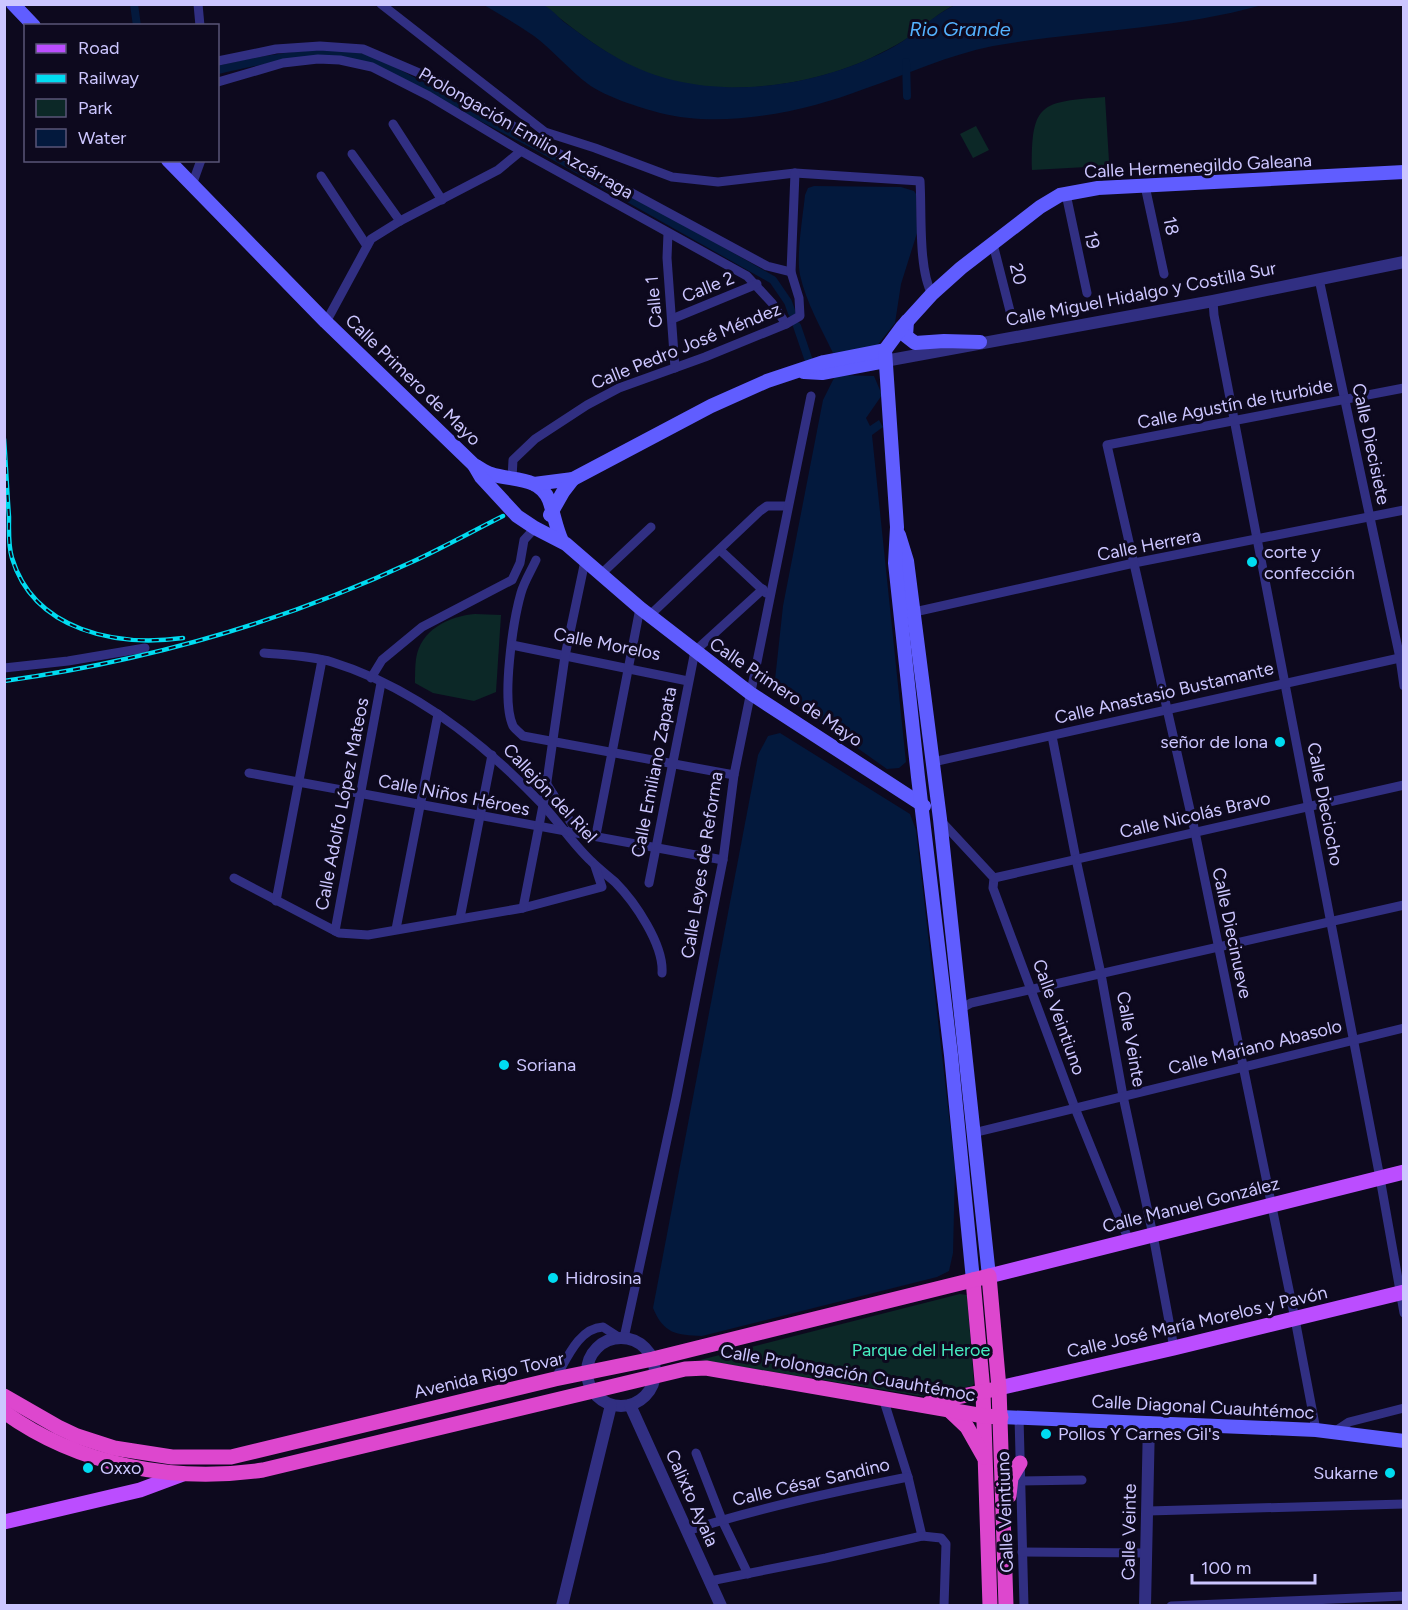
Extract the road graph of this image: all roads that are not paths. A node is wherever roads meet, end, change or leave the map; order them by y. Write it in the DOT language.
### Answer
graph roads {
  1 [pos="13,4"];
  2 [pos="198,4"];
  3 [pos="381,4"];
  4 [pos="32,24"];
  5 [pos="200,24"];
  6 [pos="219,61"];
  7 [pos="219,82"];
  8 [pos="393,124"];
  9 [pos="521,151"];
  10 [pos="352,154"];
  11 [pos="170,162"];
  12 [pos="200,162"];
  13 [pos="1404,172"];
  14 [pos="795,174"];
  15 [pos="321,176"];
  16 [pos="192,185"];
  17 [pos="1145,186"];
  18 [pos="1066,194"];
  19 [pos="442,200"];
  20 [pos="400,221"];
  21 [pos="668,233"];
  22 [pos="993,244"];
  23 [pos="367,246"];
  24 [pos="1404,262"];
  25 [pos="791,272"];
  26 [pos="1164,274"];
  27 [pos="1319,279"];
  28 [pos="757,284"];
  29 [pos="1087,293"];
  30 [pos="932,294"];
  31 [pos="1213,301"];
  32 [pos="1010,311"];
  33 [pos="672,319"];
  34 [pos="908,321"];
  35 [pos="326,322"];
  36 [pos="786,324"];
  37 [pos="980,342"];
  38 [pos="885,356"];
  39 [pos="675,368"];
  40 [pos="1404,388"];
  41 [pos="811,396"];
  42 [pos="1345,400"];
  43 [pos="1234,422"];
  44 [pos="1107,445"];
  45 [pos="474,465"];
  46 [pos="513,478"];
  47 [pos="573,479"];
  48 [pos="534,484"];
  49 [pos="503,500"];
  50 [pos="788,506"];
  51 [pos="1404,510"];
  52 [pos="552,513"];
  53 [pos="1369,517"];
  54 [pos="651,527"];
  55 [pos="535,528"];
  56 [pos="562,541"];
  57 [pos="1256,541"];
  58 [pos="720,550"];
  59 [pos="536,560"];
  60 [pos="585,561"];
  61 [pos="1134,563"];
  62 [pos="600,575"];
  63 [pos="512,580"];
  64 [pos="763,589"];
  65 [pos="521,591"];
  66 [pos="770,597"];
  67 [pos="645,612"];
  68 [pos="908,614"];
  69 [pos="515,646"];
  70 [pos="145,648"];
  71 [pos="695,651"];
  72 [pos="264,653"];
  73 [pos="566,656"];
  74 [pos="1402,658"];
  75 [pos="322,660"];
  76 [pos="4,668"];
  77 [pos="628,668"];
  78 [pos="371,678"];
  79 [pos="688,681"];
  80 [pos="381,683"];
  81 [pos="1284,684"];
  82 [pos="1404,686"];
  83 [pos="750,693"];
  84 [pos="1168,710"];
  85 [pos="438,714"];
  86 [pos="1052,736"];
  87 [pos="552,741"];
  88 [pos="613,753"];
  89 [pos="492,755"];
  90 [pos="933,762"];
  91 [pos="672,763"];
  92 [pos="249,773"];
  93 [pos="734,775"];
  94 [pos="918,777"];
  95 [pos="298,782"];
  96 [pos="546,783"];
  97 [pos="1404,785"];
  98 [pos="901,790"];
  99 [pos="360,794"];
  100 [pos="920,802"];
  101 [pos="542,804"];
  102 [pos="420,805"];
  103 [pos="1309,807"];
  104 [pos="480,816"];
  105 [pos="940,819"];
  106 [pos="538,827"];
  107 [pos="562,830"];
  108 [pos="577,832"];
  109 [pos="1195,832"];
  110 [pos="596,835"];
  111 [pos="657,847"];
  112 [pos="1076,859"];
  113 [pos="723,860"];
  114 [pos="594,864"];
  115 [pos="234,878"];
  116 [pos="994,878"];
  117 [pos="649,883"];
  118 [pos="276,901"];
  119 [pos="1404,904"];
  120 [pos="523,908"];
  121 [pos="460,918"];
  122 [pos="1330,921"];
  123 [pos="396,929"];
  124 [pos="335,930"];
  125 [pos="1218,947"];
  126 [pos="662,973"];
  127 [pos="1101,974"];
  128 [pos="1032,990"];
  129 [pos="960,1010"];
  130 [pos="1404,1028"];
  131 [pos="1353,1041"];
  132 [pos="1243,1067"];
  133 [pos="1123,1096"];
  134 [pos="1075,1108"];
  135 [pos="974,1133"];
  136 [pos="1404,1172"];
  137 [pos="1380,1178"];
  138 [pos="1272,1205"];
  139 [pos="1153,1235"];
  140 [pos="1129,1241"];
  141 [pos="989,1276"];
  142 [pos="973,1280"];
  143 [pos="1402,1292"];
  144 [pos="1404,1313"];
  145 [pos="1295,1319"];
  146 [pos="622,1338"];
  147 [pos="1174,1348"];
  148 [pos="653,1359"];
  149 [pos="587,1372"];
  150 [pos="655,1376"];
  151 [pos="550,1381"];
  152 [pos="999,1388"];
  153 [pos="592,1390"];
  154 [pos="983,1392"];
  155 [pos="4,1396"];
  156 [pos="883,1398"];
  157 [pos="921,1404"];
  158 [pos="611,1405"];
  159 [pos="630,1405"];
  160 [pos="1404,1408"];
  161 [pos="948,1409"];
  162 [pos="4,1412"];
  163 [pos="984,1416"];
  164 [pos="1001,1417"];
  165 [pos="1019,1417"];
  166 [pos="1149,1422"];
  167 [pos="374,1423"];
  168 [pos="454,1425"];
  169 [pos="1316,1430"];
  170 [pos="1334,1432"];
  171 [pos="1404,1441"];
  172 [pos="378,1442"];
  173 [pos="696,1453"];
  174 [pos="986,1461"];
  175 [pos="1020,1463"];
  176 [pos="183,1474"];
  177 [pos="908,1477"];
  178 [pos="1082,1480"];
  179 [pos="1020,1481"];
  180 [pos="1404,1504"];
  181 [pos="1148,1511"];
  182 [pos="722,1520"];
  183 [pos="4,1522"];
  184 [pos="1003,1528"];
  185 [pos="687,1531"];
  186 [pos="922,1536"];
  187 [pos="1022,1552"];
  188 [pos="1147,1553"];
  189 [pos="748,1574"];
  190 [pos="710,1581"];
  191 [pos="1404,1596"];
  192 [pos="562,1605"];
  193 [pos="721,1605"];
  194 [pos="944,1605"];
  195 [pos="990,1605"];
  196 [pos="1006,1605"];
  197 [pos="1024,1605"];
  198 [pos="1145,1605"];
  199 [pos="1171,1605"];
  1 -- 4 [label="main road"];
  2 -- 5 [label="street"];
  3 -- 14 [label="street"];
  6 -- 25 [label="street"];
  7 -- 9 [label="street, Prolongación Emilio Azcárraga"];
  8 -- 19 [label="street"];
  9 -- 19 [label="street, Calle Primero de Mayo"];
  9 -- 21 [label="street, Prolongación Emilio Azcárraga"];
  10 -- 20 [label="street"];
  11 -- 16 [label="main road, Calle Primero de Mayo"];
  12 -- 16 [label="street"];
  13 -- 17 [label="main road, Calle Hermenegildo Galeana"];
  14 -- 25 [label="street"];
  14 -- 30 [label="street"];
  15 -- 23 [label="street"];
  16 -- 35 [label="main road, Calle Primero de Mayo"];
  17 -- 18 [label="main road, Calle Hermenegildo Galeana"];
  17 -- 26 [label="street, 18"];
  18 -- 22 [label="main road, Calle Hermenegildo Galeana"];
  18 -- 29 [label="street, 19"];
  19 -- 20 [label="street, Calle Primero de Mayo"];
  20 -- 23 [label="street, Calle Primero de Mayo"];
  21 -- 28 [label="street, Prolongación Emilio Azcárraga"];
  21 -- 33 [label="street, Calle 1"];
  22 -- 30 [label="main road, Calle Hermenegildo Galeana"];
  22 -- 32 [label="street, 20"];
  23 -- 35 [label="street, Calle Primero de Mayo"];
  24 -- 27 [label="street, Calle Miguel Hidalgo y Costilla Sur"];
  25 -- 36 [label="street, Calle Pedro José Méndez"];
  27 -- 31 [label="street, Calle Miguel Hidalgo y Costilla Sur"];
  27 -- 42 [label="street, Calle Diecisiete"];
  28 -- 33 [label="street, Calle 2"];
  28 -- 36 [label="street, Prolongación Emilio Azcárraga"];
  30 -- 34 [label="main road, Calle Hermenegildo Galeana"];
  31 -- 37 [label="street, Calle Miguel Hidalgo y Costilla Sur"];
  31 -- 43 [label="street, Calle Dieciocho"];
  33 -- 39 [label="street, Calle 1"];
  34 -- 37 [label="main road"];
  34 -- 38 [label="main road, Calle Hermenegildo Galeana"];
  35 -- 45 [label="main road, Calle Primero de Mayo"];
  36 -- 39 [label="street, Calle Pedro José Méndez"];
  37 -- 38 [label="street, Calle Miguel Hidalgo y Costilla Sur"];
  38 -- 47 [label="main road"];
  38 -- 68 [label="main road"];
  39 -- 46 [label="street, Calle Pedro José Méndez"];
  40 -- 42 [label="street, Calle Agustín de Iturbide"];
  41 -- 50 [label="street, Calle Leyes de Reforma"];
  42 -- 43 [label="street, Calle Agustín de Iturbide"];
  42 -- 53 [label="street, Calle Diecisiete"];
  43 -- 44 [label="street, Calle Agustín de Iturbide"];
  43 -- 57 [label="street, Calle Dieciocho"];
  44 -- 61 [label="street, Calle Diecinueve"];
  45 -- 46 [label="main road, Calle Primero de Mayo"];
  45 -- 49 [label="main road, Calle Primero de Mayo"];
  46 -- 48 [label="main road, Calle Primero de Mayo"];
  46 -- 49 [label="main road"];
  47 -- 48 [label="main road"];
  47 -- 52 [label="main road"];
  48 -- 52 [label="main road, Calle Primero de Mayo"];
  49 -- 55 [label="main road, Calle Primero de Mayo"];
  50 -- 58 [label="street"];
  50 -- 66 [label="street, Calle Leyes de Reforma"];
  51 -- 53 [label="street, Calle Herrera"];
  52 -- 55 [label="main road"];
  52 -- 56 [label="main road, Calle Primero de Mayo"];
  53 -- 57 [label="street, Calle Herrera"];
  53 -- 74 [label="street, Calle Diecisiete"];
  54 -- 62 [label="street"];
  55 -- 56 [label="main road, Calle Primero de Mayo"];
  55 -- 63 [label="street"];
  56 -- 60 [label="main road, Calle Primero de Mayo"];
  57 -- 61 [label="street, Calle Herrera"];
  57 -- 81 [label="street, Calle Dieciocho"];
  58 -- 64 [label="street"];
  58 -- 67 [label="street"];
  59 -- 65 [label="street"];
  60 -- 62 [label="main road, Calle Primero de Mayo"];
  60 -- 73 [label="street"];
  61 -- 68 [label="street, Calle Herrera"];
  61 -- 84 [label="street, Calle Diecinueve"];
  62 -- 67 [label="main road, Calle Primero de Mayo"];
  63 -- 65 [label="street"];
  63 -- 78 [label="street"];
  64 -- 66 [label="street"];
  64 -- 71 [label="street"];
  65 -- 69 [label="street"];
  66 -- 83 [label="street, Calle Leyes de Reforma"];
  67 -- 71 [label="main road, Calle Primero de Mayo"];
  67 -- 77 [label="street"];
  68 -- 90 [label="main road"];
  68 -- 94 [label="main road"];
  69 -- 73 [label="street, Calle Morelos"];
  69 -- 87 [label="street"];
  70 -- 76 [label="street"];
  71 -- 79 [label="street, Calle Emiliano Zapata"];
  71 -- 83 [label="main road, Calle Primero de Mayo"];
  72 -- 75 [label="street, Callejón del Riel"];
  73 -- 77 [label="street, Calle Morelos"];
  73 -- 87 [label="street"];
  74 -- 81 [label="street, Calle Anastasio Bustamante"];
  74 -- 82 [label="street, Calle Diecisiete"];
  75 -- 78 [label="street, Callejón del Riel"];
  75 -- 95 [label="street"];
  77 -- 79 [label="street, Calle Morelos"];
  77 -- 88 [label="street"];
  78 -- 80 [label="street, Callejón del Riel"];
  79 -- 91 [label="street, Calle Emiliano Zapata"];
  80 -- 85 [label="street, Callejón del Riel"];
  80 -- 99 [label="street, Calle Adolfo López Mateos"];
  81 -- 84 [label="street, Calle Anastasio Bustamante"];
  81 -- 103 [label="street, Calle Dieciocho"];
  83 -- 93 [label="street, Calle Leyes de Reforma"];
  83 -- 98 [label="main road, Calle Primero de Mayo"];
  84 -- 86 [label="street, Calle Anastasio Bustamante"];
  84 -- 109 [label="street, Calle Diecinueve"];
  85 -- 89 [label="street, Callejón del Riel"];
  85 -- 102 [label="street"];
  86 -- 90 [label="street, Calle Anastasio Bustamante"];
  86 -- 112 [label="street, Calle Veinte"];
  87 -- 88 [label="street"];
  87 -- 96 [label="street"];
  88 -- 91 [label="street"];
  88 -- 110 [label="street"];
  89 -- 101 [label="street, Callejón del Riel"];
  89 -- 104 [label="street"];
  90 -- 105 [label="main road"];
  91 -- 93 [label="street"];
  91 -- 111 [label="street, Calle Emiliano Zapata"];
  92 -- 95 [label="street, Calle Niños Héroes"];
  93 -- 113 [label="street, Calle Leyes de Reforma"];
  94 -- 98 [label="main road"];
  94 -- 100 [label="main road"];
  95 -- 99 [label="street, Calle Niños Héroes"];
  95 -- 118 [label="street"];
  96 -- 101 [label="street"];
  96 -- 108 [label="street"];
  97 -- 103 [label="street, Calle Nicolás Bravo"];
  98 -- 100 [label="main road, Calle Primero de Mayo"];
  99 -- 102 [label="street, Calle Niños Héroes"];
  99 -- 124 [label="street, Calle Adolfo López Mateos"];
  100 -- 105 [label="main road, Calle Primero de Mayo"];
  100 -- 142 [label="main road"];
  101 -- 106 [label="street"];
  101 -- 107 [label="street, Callejón del Riel"];
  102 -- 104 [label="street, Calle Niños Héroes"];
  102 -- 123 [label="street"];
  103 -- 109 [label="street, Calle Nicolás Bravo"];
  103 -- 122 [label="street, Calle Dieciocho"];
  104 -- 106 [label="street, Calle Niños Héroes"];
  104 -- 121 [label="street"];
  105 -- 116 [label="street"];
  105 -- 129 [label="main road"];
  106 -- 107 [label="street, Calle Niños Héroes"];
  106 -- 120 [label="street"];
  107 -- 108 [label="street, Calle Niños Héroes"];
  107 -- 114 [label="street, Callejón del Riel"];
  108 -- 110 [label="street, Calle Niños Héroes"];
  109 -- 112 [label="street, Calle Nicolás Bravo"];
  109 -- 125 [label="street, Calle Diecinueve"];
  110 -- 111 [label="street, Calle Niños Héroes"];
  111 -- 113 [label="street, Calle Niños Héroes"];
  111 -- 117 [label="street, Calle Emiliano Zapata"];
  112 -- 116 [label="street, Calle Nicolás Bravo"];
  112 -- 127 [label="street, Calle Veinte"];
  113 -- 146 [label="street, Calle Leyes de Reforma"];
  114 -- 120 [label="street"];
  114 -- 126 [label="street, Callejón del Riel"];
  115 -- 118 [label="street"];
  116 -- 128 [label="street, Calle Veintiuno"];
  118 -- 124 [label="street"];
  119 -- 122 [label="street"];
  120 -- 121 [label="street"];
  121 -- 123 [label="street"];
  122 -- 125 [label="street"];
  122 -- 131 [label="street, Calle Dieciocho"];
  123 -- 124 [label="street"];
  125 -- 127 [label="street"];
  125 -- 132 [label="street, Calle Diecinueve"];
  127 -- 128 [label="street"];
  127 -- 133 [label="street, Calle Veinte"];
  128 -- 129 [label="street"];
  128 -- 134 [label="street, Calle Veintiuno"];
  129 -- 135 [label="main road"];
  130 -- 131 [label="street, Calle Mariano Abasolo"];
  131 -- 132 [label="street, Calle Mariano Abasolo"];
  131 -- 137 [label="street, Calle Dieciocho"];
  132 -- 133 [label="street, Calle Mariano Abasolo"];
  132 -- 138 [label="street, Calle Diecinueve"];
  133 -- 134 [label="street, Calle Mariano Abasolo"];
  133 -- 139 [label="street, Calle Veinte"];
  134 -- 135 [label="street, Calle Mariano Abasolo"];
  134 -- 140 [label="street, Calle Veintiuno"];
  135 -- 141 [label="main road"];
  136 -- 137 [label="main road, Calle Manuel González"];
  137 -- 138 [label="main road, Calle Manuel González"];
  137 -- 143 [label="street, Calle Dieciocho"];
  138 -- 139 [label="main road, Calle Manuel González"];
  138 -- 145 [label="street, Calle Diecinueve"];
  139 -- 140 [label="main road, Calle Manuel González"];
  139 -- 147 [label="street, Calle Veinte"];
  140 -- 141 [label="main road, Calle Manuel González"];
  141 -- 142 [label="highway, Avenida Rigo Tovar"];
  141 -- 152 [label="highway"];
  142 -- 148 [label="highway, Avenida Rigo Tovar"];
  142 -- 154 [label="highway"];
  143 -- 144 [label="street, Calle Dieciocho"];
  143 -- 145 [label="main road, Calle José María Morelos y Pavón"];
  145 -- 147 [label="main road, Calle José María Morelos y Pavón"];
  145 -- 169 [label="street, Calle Diecinueve"];
  146 -- 148 [label="street"];
  146 -- 149 [label="street"];
  146 -- 151 [label="street"];
  147 -- 152 [label="main road, Calle José María Morelos y Pavón"];
  148 -- 149 [label="highway, Avenida Rigo Tovar"];
  148 -- 150 [label="street"];
  149 -- 151 [label="highway, Avenida Rigo Tovar"];
  149 -- 153 [label="street"];
  150 -- 153 [label="highway"];
  150 -- 156 [label="highway, Calle Prolongación Cuauhtémoc"];
  150 -- 159 [label="street"];
  151 -- 167 [label="highway, Avenida Rigo Tovar"];
  151 -- 168 [label="highway"];
  152 -- 154 [label="highway"];
  152 -- 164 [label="highway"];
  153 -- 158 [label="street"];
  153 -- 168 [label="highway"];
  154 -- 157 [label="highway"];
  154 -- 163 [label="highway"];
  155 -- 167 [label="highway, Avenida Rigo Tovar"];
  156 -- 157 [label="highway, Calle Prolongación Cuauhtémoc"];
  156 -- 177 [label="street"];
  157 -- 161 [label="highway, Calle Prolongación Cuauhtémoc"];
  158 -- 159 [label="street"];
  158 -- 192 [label="street"];
  159 -- 185 [label="street, Calixto Ayala"];
  160 -- 170 [label="street"];
  161 -- 163 [label="highway, Calle Prolongación Cuauhtémoc"];
  161 -- 174 [label="highway"];
  162 -- 176 [label="highway"];
  163 -- 164 [label="highway, Calle Prolongación Cuauhtémoc"];
  163 -- 174 [label="highway"];
  164 -- 165 [label="main road, Calle Diagonal Cuauhtémoc"];
  164 -- 184 [label="highway"];
  165 -- 166 [label="main road, Calle Diagonal Cuauhtémoc"];
  165 -- 175 [label="street, Calle Veintiuno"];
  166 -- 169 [label="main road, Calle Diagonal Cuauhtémoc"];
  166 -- 181 [label="street, Calle Veinte"];
  167 -- 172 [label="highway"];
  168 -- 172 [label="highway"];
  169 -- 170 [label="main road, Calle Diagonal Cuauhtémoc"];
  170 -- 171 [label="main road, Calle Diagonal Cuauhtémoc"];
  172 -- 176 [label="highway"];
  173 -- 182 [label="street"];
  174 -- 195 [label="highway"];
  175 -- 179 [label="street, Calle Veintiuno"];
  175 -- 184 [label="highway"];
  176 -- 183 [label="main road"];
  177 -- 182 [label="street, Calle César Sandino"];
  177 -- 186 [label="street"];
  178 -- 179 [label="street"];
  179 -- 187 [label="street, Calle Veintiuno"];
  180 -- 181 [label="street"];
  181 -- 188 [label="street, Calle Veinte"];
  182 -- 185 [label="street, Calle César Sandino"];
  182 -- 189 [label="street"];
  184 -- 196 [label="highway"];
  185 -- 190 [label="street, Calixto Ayala"];
  186 -- 189 [label="street"];
  186 -- 194 [label="street"];
  187 -- 188 [label="street"];
  187 -- 197 [label="street, Calle Veintiuno"];
  188 -- 198 [label="street, Calle Veinte"];
  189 -- 190 [label="street"];
  190 -- 193 [label="street, Calixto Ayala"];
  191 -- 199 [label="street"];
}
